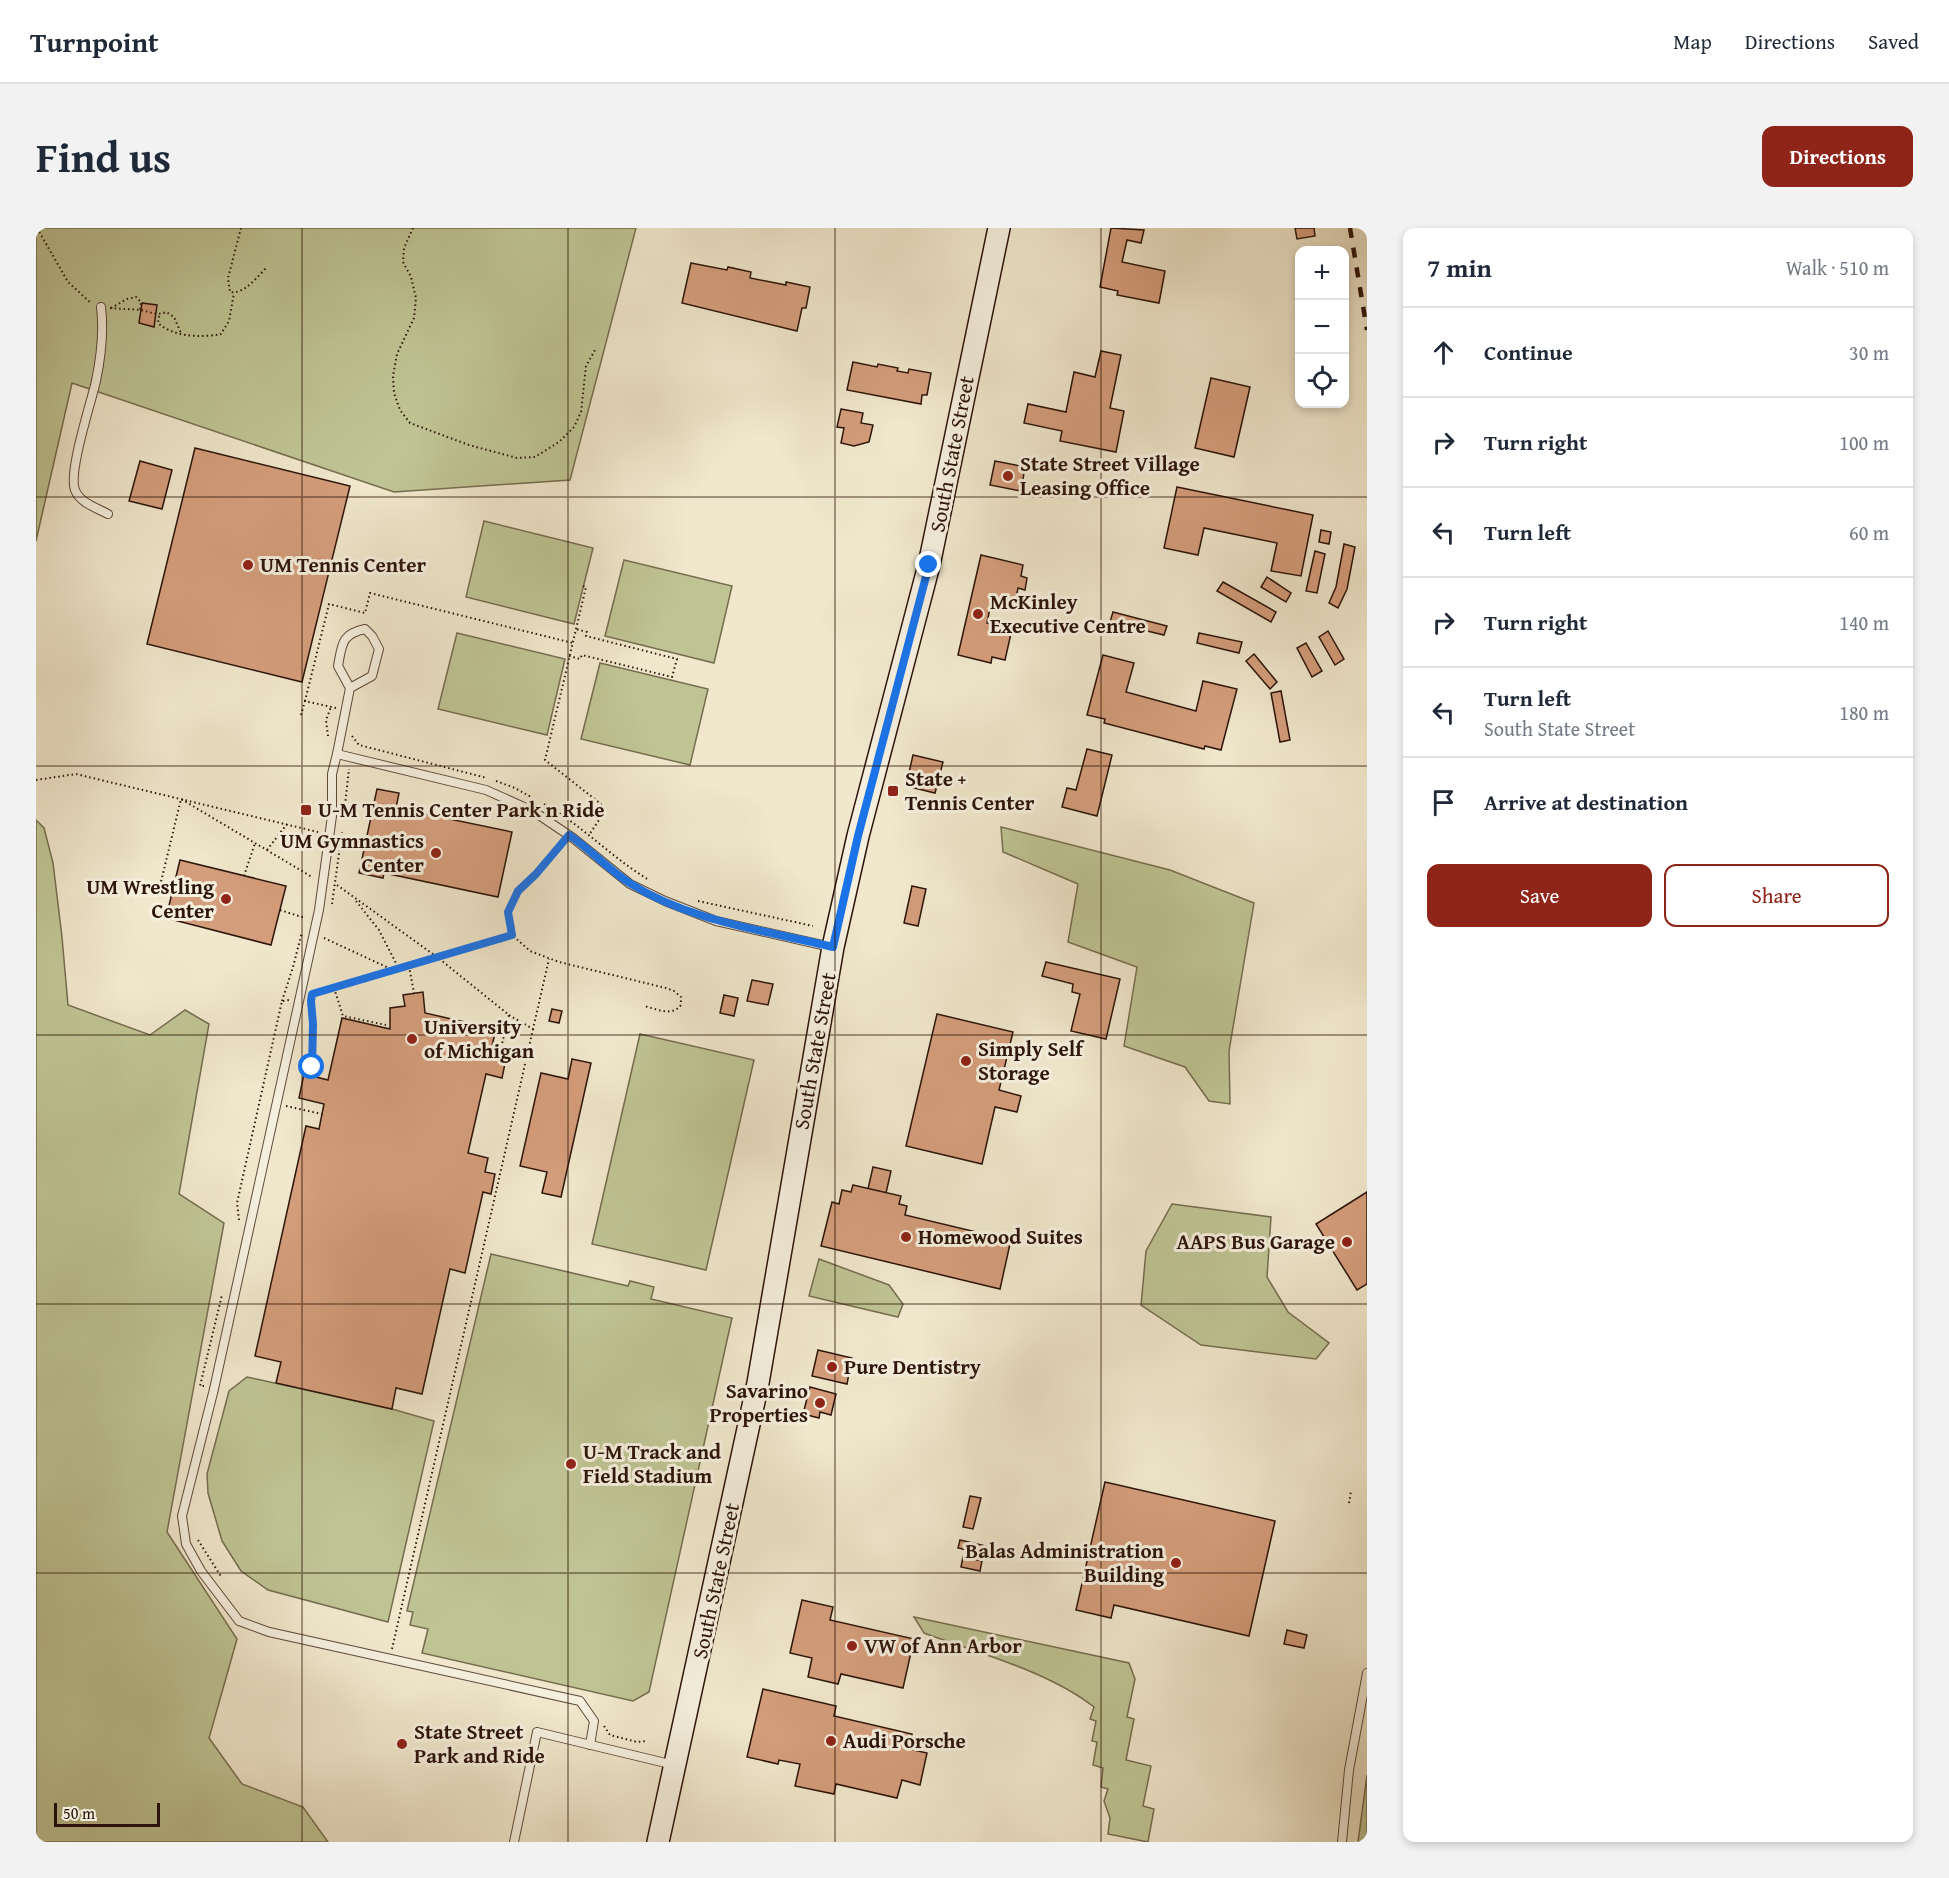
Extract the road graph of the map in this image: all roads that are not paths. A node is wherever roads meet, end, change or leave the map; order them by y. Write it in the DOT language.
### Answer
graph roads {
  1 [pos="999,228"];
  2 [pos="101,308"];
  3 [pos="108,514"];
  4 [pos="350,688"];
  5 [pos="338,754"];
  6 [pos="833,947"];
  7 [pos="1367,1673"];
  8 [pos="590,1745"];
  9 [pos="675,1765"];
  10 [pos="514,1842"];
  11 [pos="658,1842"];
  12 [pos="1342,1842"];
  1 -- 6 [label="main road, South State Street"];
  2 -- 3 [label="lane"];
  4 -- 4 [label="lane"];
  4 -- 5 [label="lane"];
  5 -- 6 [label="lane"];
  5 -- 8 [label="lane"];
  6 -- 9 [label="main road, South State Street"];
  7 -- 12 [label="lane"];
  8 -- 9 [label="lane"];
  8 -- 10 [label="lane"];
  9 -- 11 [label="main road, South State Street"];
}
